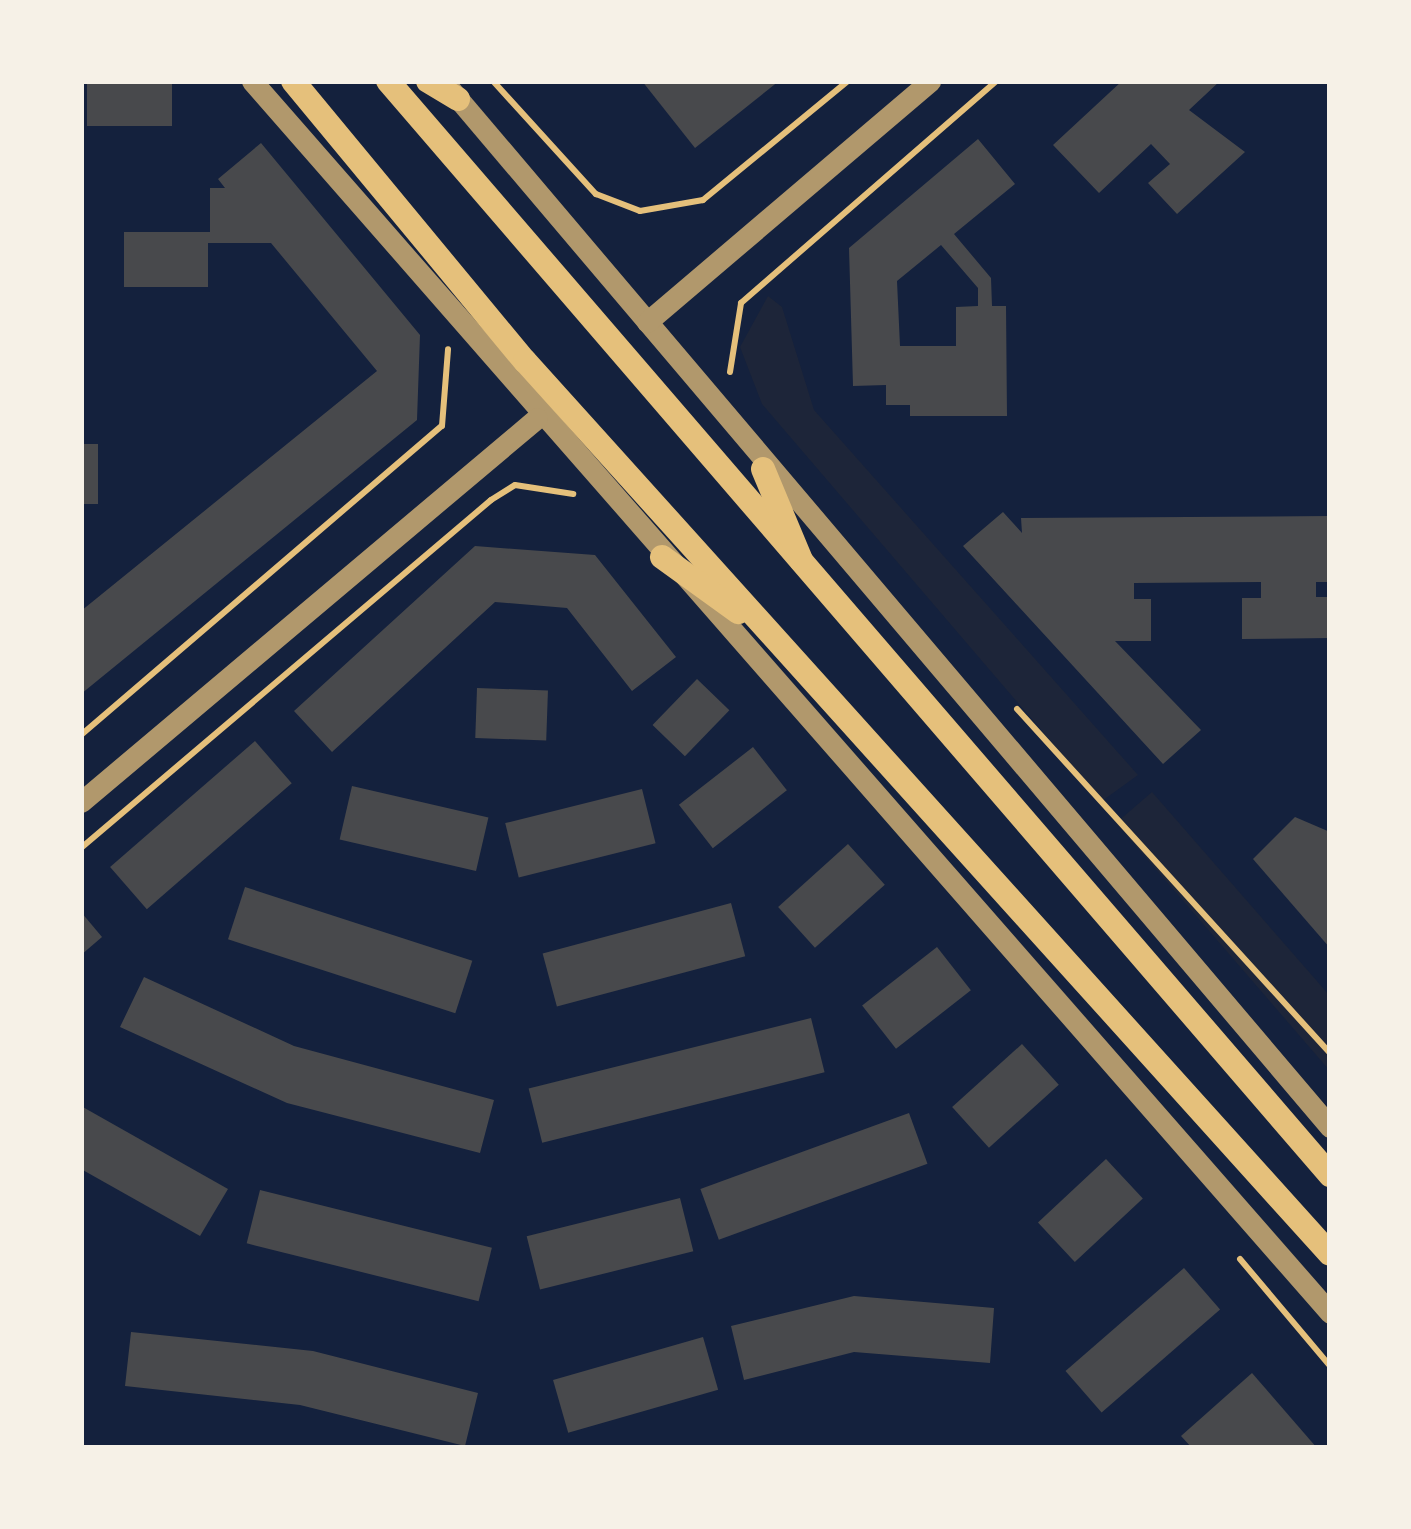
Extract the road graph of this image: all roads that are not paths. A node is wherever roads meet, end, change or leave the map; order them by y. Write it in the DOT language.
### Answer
graph roads {
  1 [pos="252,81"];
  2 [pos="293,81"];
  3 [pos="388,81"];
  4 [pos="428,81"];
  5 [pos="930,81"];
  6 [pos="450,90"];
  7 [pos="646,322"];
  8 [pos="537,418"];
  9 [pos="763,469"];
  10 [pos="662,557"];
  11 [pos="811,584"];
  12 [pos="777,639"];
  13 [pos="81,802"];
  14 [pos="1330,1127"];
  15 [pos="1330,1175"];
  16 [pos="1330,1254"];
  17 [pos="1330,1313"];
  1 -- 8 [label="street"];
  2 -- 12 [label="main road"];
  3 -- 11 [label="main road"];
  4 -- 6 [label="main road"];
  5 -- 7 [label="street"];
  6 -- 7 [label="street"];
  7 -- 9 [label="street"];
  8 -- 10 [label="street"];
  8 -- 13 [label="street"];
  9 -- 11 [label="main road"];
  9 -- 14 [label="street"];
  10 -- 12 [label="main road"];
  10 -- 17 [label="street"];
  11 -- 15 [label="main road"];
  12 -- 16 [label="main road"];
}
